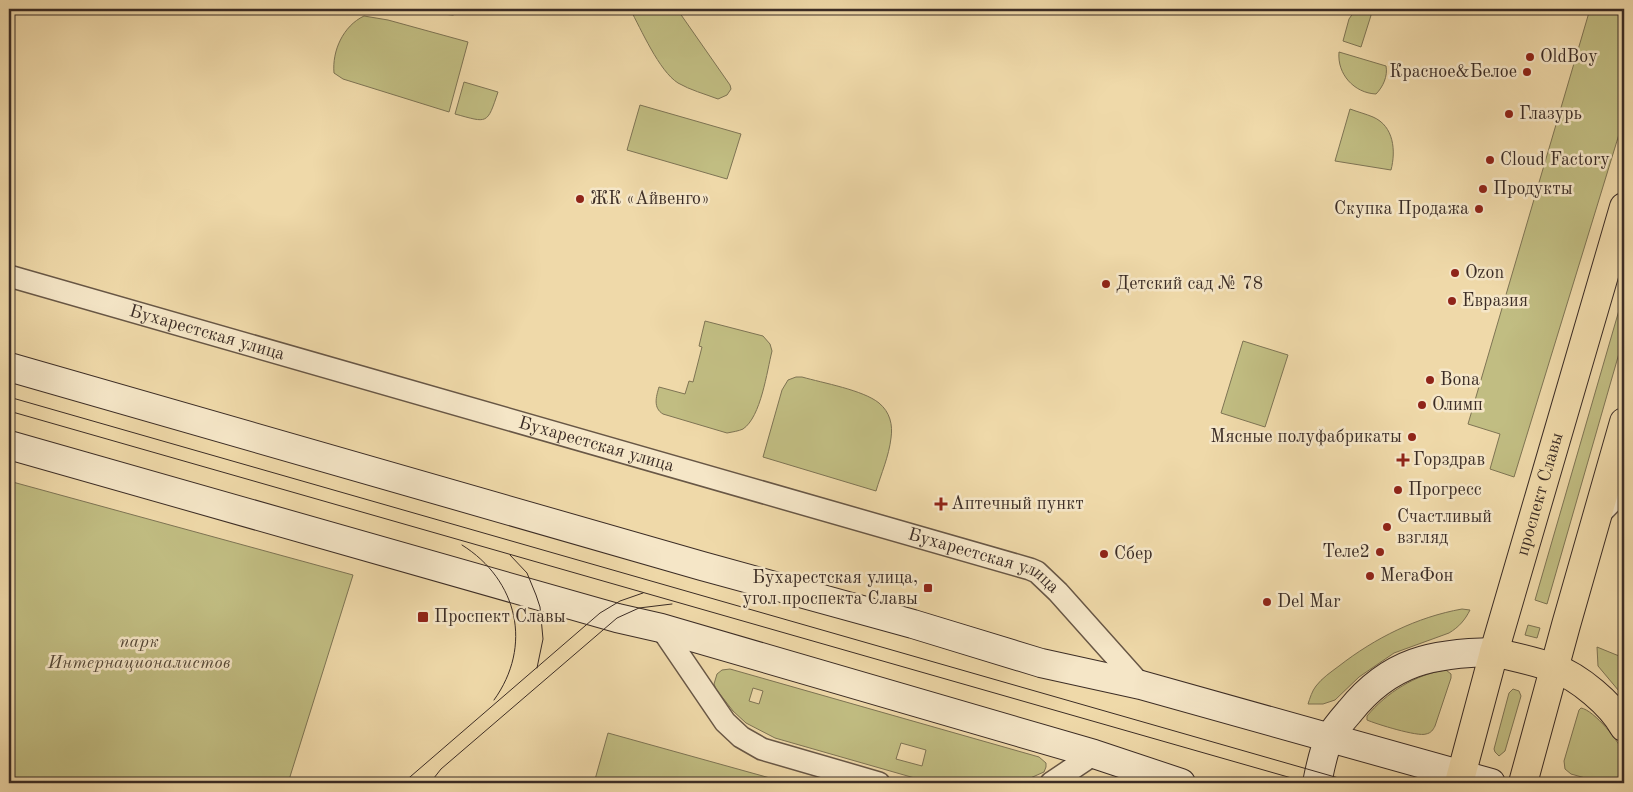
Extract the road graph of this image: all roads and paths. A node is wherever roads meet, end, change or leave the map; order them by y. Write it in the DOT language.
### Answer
graph roads {
  1 [pos="1624,207"];
  2 [pos="9,276"];
  3 [pos="9,367"];
  4 [pos="1624,422"];
  5 [pos="9,445"];
  6 [pos="1624,489"];
  7 [pos="1597,517"];
  8 [pos="661,628"];
  9 [pos="1494,652"];
  10 [pos="1554,668"];
  11 [pos="1141,685"];
  12 [pos="1624,727"];
  13 [pos="1329,738"];
  14 [pos="1094,754"];
  15 [pos="1460,779"];
  16 [pos="879,783"];
  17 [pos="1051,783"];
  18 [pos="1181,783"];
  19 [pos="1317,783"];
  20 [pos="1491,783"];
  21 [pos="1523,783"];
  1 -- 9 [label="main road, проспект Славы"];
  2 -- 11 [label="street, Бухарестская улица"];
  3 -- 11 [label="main road"];
  4 -- 7 [label="main road"];
  5 -- 8 [label="main road"];
  6 -- 7 [label="street"];
  7 -- 10 [label="main road"];
  8 -- 14 [label="main road"];
  8 -- 16 [label="street"];
  9 -- 10 [label="main road"];
  9 -- 13 [label="main road"];
  9 -- 15 [label="main road, проспект Славы"];
  10 -- 12 [label="main road"];
  10 -- 21 [label="main road"];
  11 -- 13 [label="main road"];
  13 -- 15 [label="main road"];
  13 -- 19 [label="main road"];
  14 -- 17 [label="street"];
  14 -- 18 [label="main road"];
  15 -- 20 [label="main road"];
}
